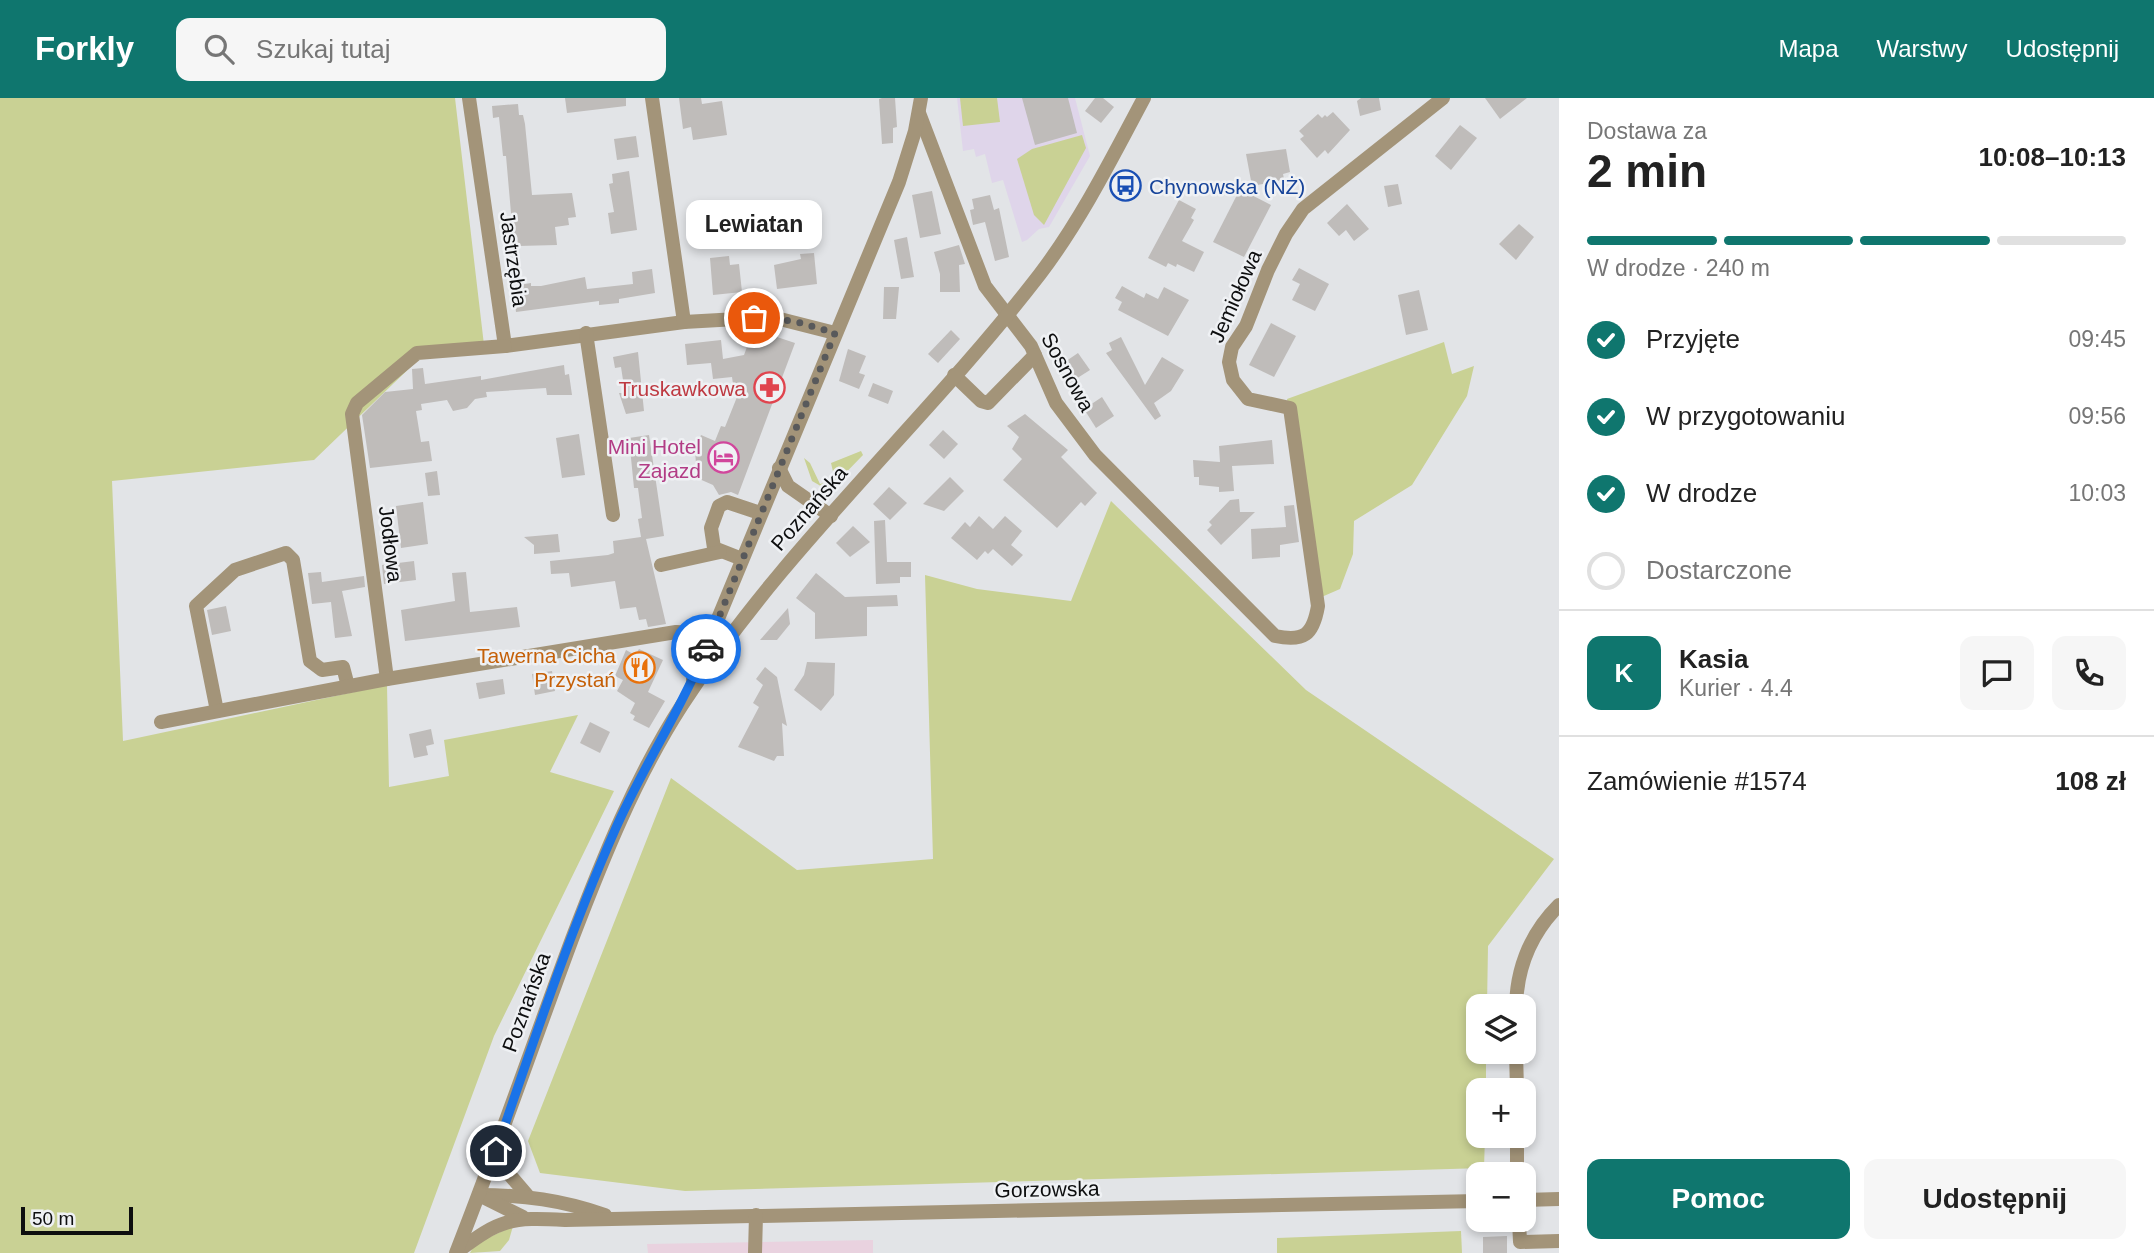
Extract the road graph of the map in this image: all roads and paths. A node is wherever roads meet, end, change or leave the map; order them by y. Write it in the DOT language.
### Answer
graph roads {
  1 [pos="469,98"];
  2 [pos="652,98"];
  3 [pos="921,98"];
  4 [pos="1144,98"];
  5 [pos="1443,98"];
  6 [pos="919,113"];
  7 [pos="1008,315"];
  8 [pos="684,322"];
  9 [pos="586,333"];
  10 [pos="835,333"];
  11 [pos="505,346"];
  12 [pos="1035,355"];
  13 [pos="954,375"];
  14 [pos="779,468"];
  15 [pos="761,513"];
  16 [pos="613,515"];
  17 [pos="831,516"];
  18 [pos="720,552"];
  19 [pos="742,559"];
  20 [pos="661,565"];
  21 [pos="712,634"];
  22 [pos="1275,636"];
  23 [pos="387,679"];
  24 [pos="348,686"];
  25 [pos="682,704"];
  26 [pos="217,712"];
  27 [pos="161,722"];
  28 [pos="1559,905"];
  29 [pos="1517,994"];
  30 [pos="496,1151"];
  31 [pos="479,1195"];
  32 [pos="527,1195"];
  33 [pos="1559,1199"];
  34 [pos="1536,1200"];
  35 [pos="1466,1201"];
  36 [pos="755,1216"];
  37 [pos="523,1217"];
  38 [pos="616,1218"];
  39 [pos="1559,1241"];
  40 [pos="1520,1247"];
  41 [pos="456,1253"];
  42 [pos="755,1253"];
  1 -- 11 [label="street, Jastrzębia"];
  2 -- 8 [label="street"];
  3 -- 6 [label="street"];
  4 -- 7 [label="street, Poznańska"];
  5 -- 22 [label="street, Jemiołowa"];
  6 -- 7 [label="street, Sosnowa"];
  6 -- 10 [label="street"];
  7 -- 12 [label="street, Sosnowa"];
  7 -- 13 [label="street, Poznańska"];
  8 -- 9 [label="street"];
  8 -- 10 [label="street"];
  9 -- 11 [label="street"];
  9 -- 16 [label="street"];
  10 -- 14 [label="street"];
  11 -- 23 [label="street, Jodłowa"];
  12 -- 13 [label="street"];
  12 -- 22 [label="street, Sosnowa"];
  13 -- 17 [label="street, Poznańska"];
  14 -- 15 [label="street"];
  14 -- 17 [label="street"];
  15 -- 18 [label="street"];
  15 -- 19 [label="street"];
  17 -- 25 [label="street, Poznańska"];
  18 -- 19 [label="street"];
  18 -- 20 [label="street"];
  19 -- 21 [label="street"];
  21 -- 23 [label="street"];
  21 -- 25 [label="street"];
  23 -- 24 [label="street"];
  24 -- 26 [label="street"];
  24 -- 26 [label="street"];
  25 -- 30 [label="street, Poznańska"];
  26 -- 27 [label="street"];
  28 -- 29 [label="street"];
  30 -- 31 [label="street, Poznańska"];
  30 -- 32 [label="street"];
  31 -- 32 [label="street, Gorzowska"];
  31 -- 37 [label="street, Gorzowska"];
  31 -- 41 [label="street, Poznańska"];
  32 -- 38 [label="street, Gorzowska"];
  33 -- 34 [label="street"];
  35 -- 36 [label="street, Gorzowska"];
  36 -- 38 [label="street, Gorzowska"];
  36 -- 42 [label="street"];
  37 -- 38 [label="street, Gorzowska"];
  37 -- 41 [label="street, Gorzowska"];
  39 -- 40 [label="street"];
}
